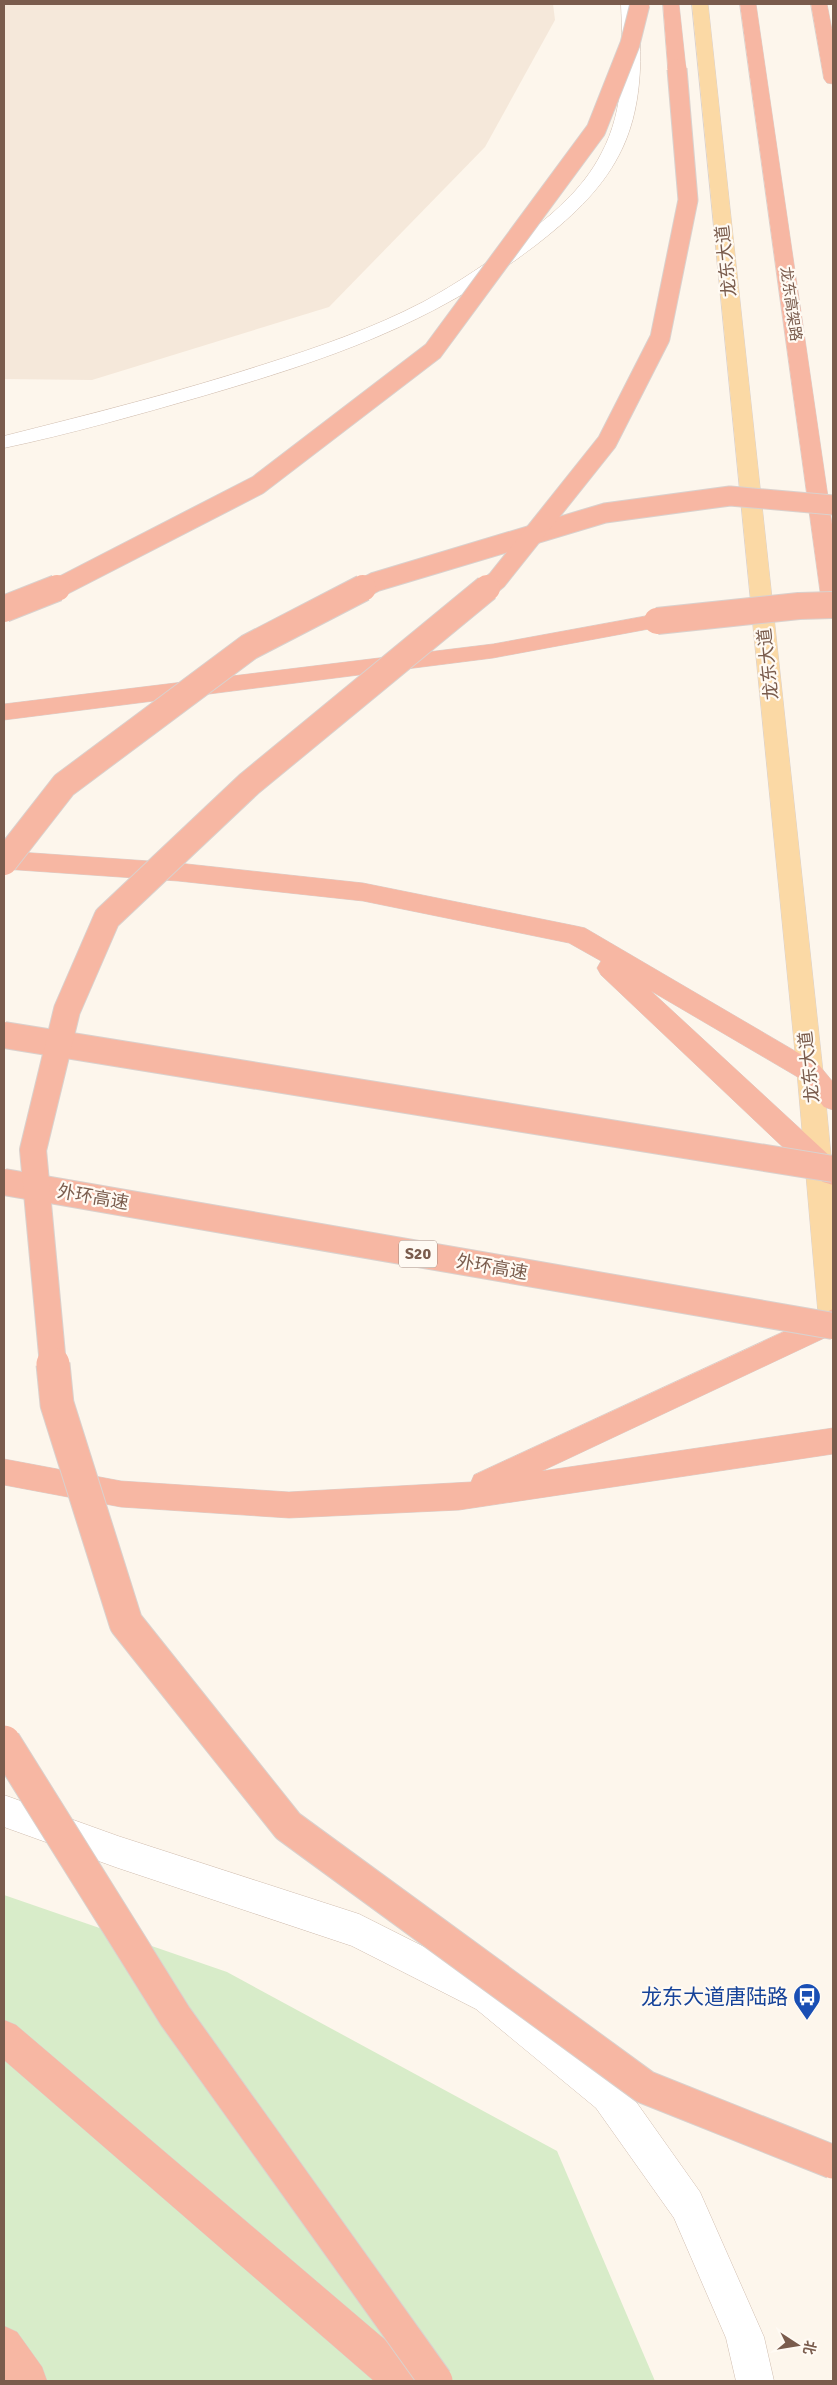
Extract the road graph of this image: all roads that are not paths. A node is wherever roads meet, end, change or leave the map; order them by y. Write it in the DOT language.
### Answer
graph roads {
  1 [pos="629,4"];
  2 [pos="640,4"];
  3 [pos="671,4"];
  4 [pos="700,4"];
  5 [pos="748,4"];
  6 [pos="819,4"];
  7 [pos="833,79"];
  8 [pos="4,442"];
  9 [pos="833,505"];
  10 [pos="833,605"];
  11 [pos="4,609"];
  12 [pos="4,712"];
  13 [pos="4,861"];
  14 [pos="576,935"];
  15 [pos="4,1034"];
  16 [pos="821,1074"];
  17 [pos="833,1100"];
  18 [pos="828,1169"];
  19 [pos="4,1182"];
  20 [pos="833,1323"];
  21 [pos="833,1440"];
  22 [pos="4,1472"];
  23 [pos="459,1497"];
  24 [pos="4,1742"];
  25 [pos="4,1811"];
  26 [pos="4,2037"];
  27 [pos="833,2162"];
  28 [pos="4,2345"];
  29 [pos="28,2381"];
  30 [pos="403,2381"];
  31 [pos="436,2381"];
  32 [pos="755,2381"];
  1 -- 8 [label="street"];
  2 -- 11 [label="highway, bridge"];
  3 -- 27 [label="highway, bridge"];
  4 -- 16 [label="main road, 龙东大道"];
  5 -- 10 [label="highway, 龙东高架路"];
  6 -- 7 [label="highway"];
  9 -- 13 [label="highway, bridge"];
  10 -- 12 [label="highway, bridge"];
  13 -- 14 [label="highway, bridge"];
  14 -- 16 [label="highway"];
  14 -- 18 [label="highway"];
  15 -- 18 [label="highway, bridge"];
  16 -- 17 [label="highway"];
  16 -- 18 [label="main road, 龙东大道"];
  18 -- 20 [label="main road, 龙东大道"];
  19 -- 20 [label="highway, 外环高速 / S20, bridge"];
  20 -- 23 [label="highway"];
  21 -- 23 [label="highway"];
  22 -- 23 [label="highway"];
  24 -- 31 [label="highway, bridge"];
  25 -- 32 [label="street"];
  26 -- 30 [label="highway"];
  28 -- 29 [label="highway"];
}
